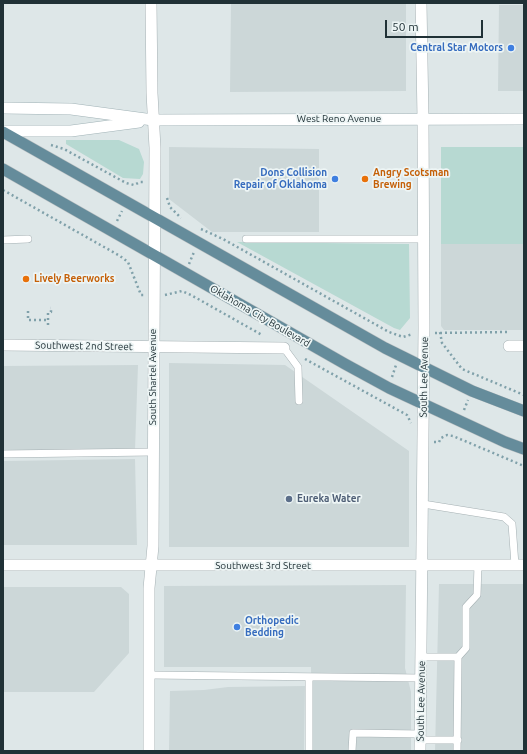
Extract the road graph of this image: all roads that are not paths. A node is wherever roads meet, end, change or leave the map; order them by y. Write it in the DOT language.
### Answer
graph roads {
  1 [pos="151,3"];
  2 [pos="421,3"];
  3 [pos="3,108"];
  4 [pos="423,119"];
  5 [pos="524,119"];
  6 [pos="153,120"];
  7 [pos="3,131"];
  8 [pos="3,169"];
  9 [pos="154,216"];
  10 [pos="28,239"];
  11 [pos="246,239"];
  12 [pos="423,239"];
  13 [pos="3,240"];
  14 [pos="154,254"];
  15 [pos="3,345"];
  16 [pos="153,346"];
  17 [pos="509,346"];
  18 [pos="524,346"];
  19 [pos="284,348"];
  20 [pos="424,367"];
  21 [pos="299,401"];
  22 [pos="424,403"];
  23 [pos="524,411"];
  24 [pos="524,449"];
  25 [pos="153,452"];
  26 [pos="3,454"];
  27 [pos="423,504"];
  28 [pos="423,565"];
  29 [pos="478,565"];
  30 [pos="520,565"];
  31 [pos="3,566"];
  32 [pos="151,566"];
  33 [pos="421,657"];
  34 [pos="458,658"];
  35 [pos="149,675"];
  36 [pos="309,677"];
  37 [pos="421,678"];
  38 [pos="458,740"];
  39 [pos="420,742"];
  40 [pos="149,751"];
  41 [pos="309,751"];
  42 [pos="352,751"];
  43 [pos="458,751"];
  1 -- 6 [label="street, South Shartel Avenue"];
  2 -- 4 [label="street, South Lee Avenue"];
  3 -- 6 [label="street, West Reno Avenue"];
  4 -- 5 [label="street, West Reno Avenue"];
  4 -- 6 [label="street, West Reno Avenue"];
  4 -- 12 [label="street, South Lee Avenue"];
  6 -- 7 [label="street, West Reno Avenue"];
  6 -- 9 [label="street, South Shartel Avenue"];
  7 -- 9 [label="main road"];
  8 -- 14 [label="main road, Oklahoma City Boulevard"];
  9 -- 14 [label="street, South Shartel Avenue"];
  9 -- 20 [label="main road"];
  10 -- 13 [label="lane"];
  11 -- 12 [label="lane"];
  12 -- 20 [label="street, South Lee Avenue"];
  14 -- 16 [label="street, South Shartel Avenue"];
  14 -- 22 [label="main road, Oklahoma City Boulevard"];
  15 -- 16 [label="street, Southwest 2nd Street"];
  16 -- 19 [label="street, Southwest 2nd Street"];
  16 -- 25 [label="street, South Shartel Avenue"];
  17 -- 18 [label="street"];
  19 -- 21 [label="lane"];
  20 -- 22 [label="street, South Lee Avenue"];
  20 -- 23 [label="main road"];
  22 -- 24 [label="main road, Oklahoma City Boulevard"];
  22 -- 27 [label="street, South Lee Avenue"];
  25 -- 26 [label="lane"];
  25 -- 32 [label="street, South Shartel Avenue"];
  27 -- 28 [label="street, South Lee Avenue"];
  27 -- 30 [label="lane"];
  28 -- 29 [label="street, Southwest 3rd Street"];
  28 -- 32 [label="street, Southwest 3rd Street"];
  28 -- 33 [label="street, South Lee Avenue"];
  29 -- 30 [label="street, Southwest 3rd Street"];
  29 -- 34 [label="lane"];
  31 -- 32 [label="street, Southwest 3rd Street"];
  32 -- 35 [label="street, South Shartel Avenue"];
  33 -- 34 [label="lane"];
  33 -- 37 [label="street, South Lee Avenue"];
  34 -- 38 [label="lane"];
  35 -- 36 [label="lane"];
  35 -- 40 [label="street, South Shartel Avenue"];
  36 -- 37 [label="lane"];
  36 -- 41 [label="lane"];
  37 -- 39 [label="street, South Lee Avenue"];
  38 -- 39 [label="lane"];
  38 -- 43 [label="lane"];
  39 -- 42 [label="lane"];
}
